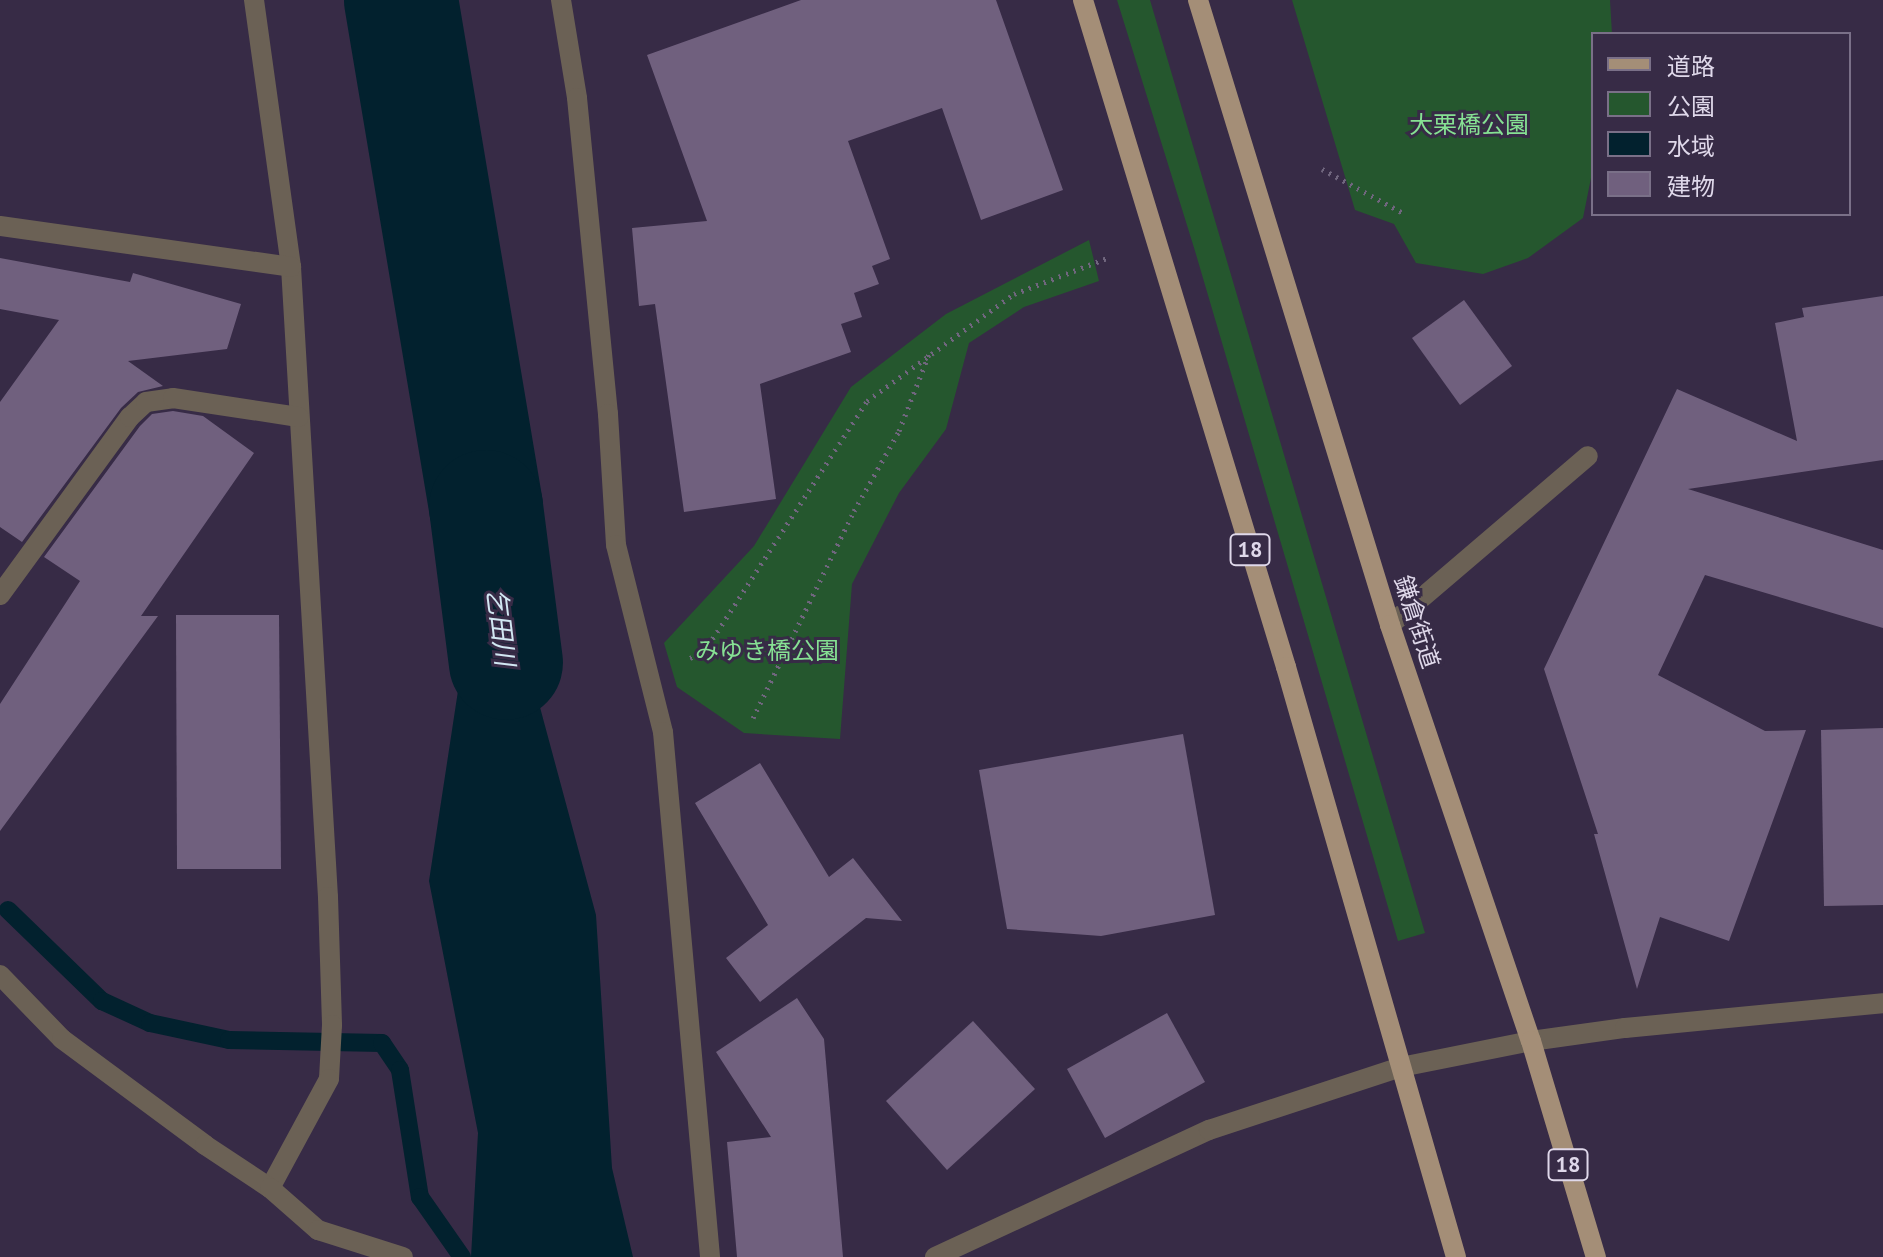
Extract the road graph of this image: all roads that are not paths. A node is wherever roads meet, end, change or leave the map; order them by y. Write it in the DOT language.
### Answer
graph roads {
  1 [pos="254,0"];
  2 [pos="561,0"];
  3 [pos="1083,0"];
  4 [pos="1198,0"];
  5 [pos="0,226"];
  6 [pos="291,267"];
  7 [pos="299,417"];
  8 [pos="1588,456"];
  9 [pos="0,595"];
  10 [pos="1390,625"];
  11 [pos="0,975"];
  12 [pos="1883,1003"];
  13 [pos="1531,1041"];
  14 [pos="1401,1067"];
  15 [pos="270,1188"];
  16 [pos="403,1257"];
  17 [pos="710,1257"];
  18 [pos="935,1257"];
  19 [pos="1456,1257"];
  20 [pos="1596,1257"];
  1 -- 6 [label="street"];
  2 -- 17 [label="street"];
  3 -- 14 [label="main road, 18"];
  4 -- 10 [label="main road, 鎌倉街道 / 18"];
  5 -- 6 [label="street"];
  6 -- 7 [label="street"];
  7 -- 9 [label="street"];
  7 -- 15 [label="street"];
  8 -- 10 [label="street"];
  10 -- 13 [label="main road, 鎌倉街道 / 18"];
  11 -- 15 [label="street"];
  12 -- 13 [label="street"];
  13 -- 14 [label="street"];
  13 -- 20 [label="main road, 鎌倉街道 / 18"];
  14 -- 18 [label="street"];
  14 -- 19 [label="main road, 18"];
  15 -- 16 [label="street"];
}
